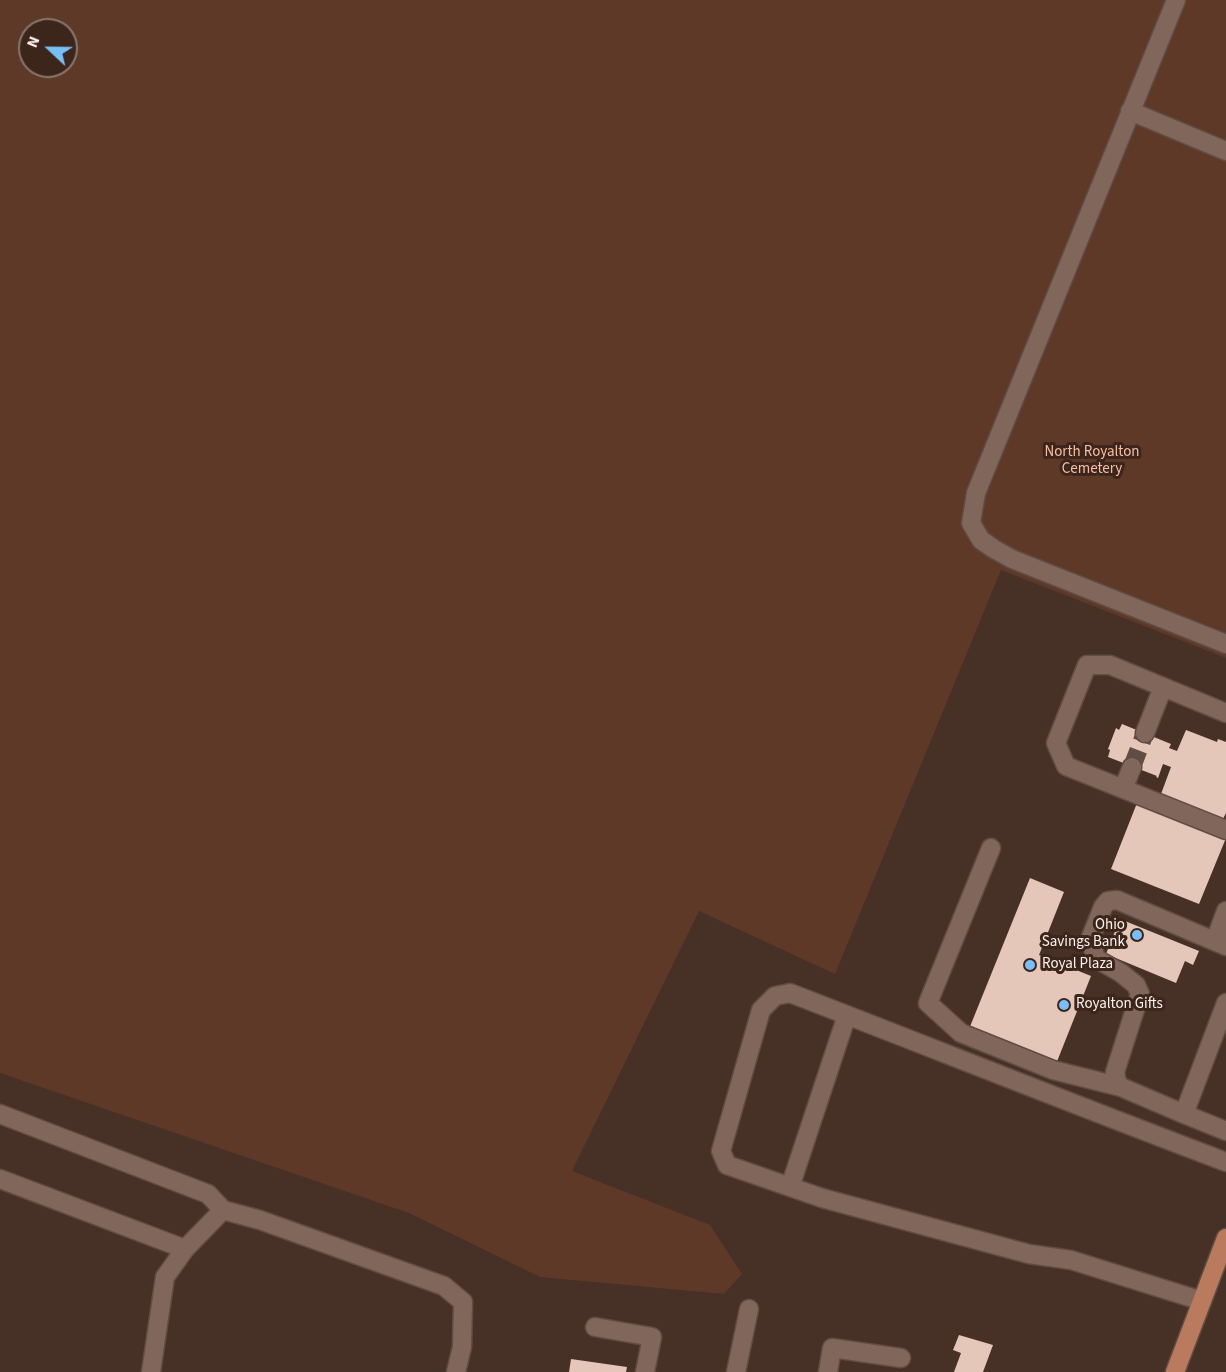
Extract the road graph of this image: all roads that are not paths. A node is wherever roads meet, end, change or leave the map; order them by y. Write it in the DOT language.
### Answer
graph roads {
  1 [pos="1176,0"];
  2 [pos="1130,111"];
  3 [pos="1226,151"];
  4 [pos="1226,644"];
  5 [pos="1163,687"];
  6 [pos="1226,713"];
  7 [pos="1145,733"];
  8 [pos="1132,767"];
  9 [pos="1124,789"];
  10 [pos="1226,830"];
  11 [pos="991,848"];
  12 [pos="1226,911"];
  13 [pos="1220,944"];
  14 [pos="1226,1003"];
  15 [pos="847,1015"];
  16 [pos="1121,1087"];
  17 [pos="0,1114"];
  18 [pos="1184,1114"];
  19 [pos="1226,1131"];
  20 [pos="1226,1162"];
  21 [pos="0,1179"];
  22 [pos="790,1187"];
  23 [pos="223,1210"];
  24 [pos="1225,1242"];
  25 [pos="185,1249"];
  26 [pos="1202,1301"];
  27 [pos="749,1309"];
  28 [pos="595,1327"];
  29 [pos="901,1358"];
  30 [pos="152,1372"];
  31 [pos="456,1372"];
  32 [pos="645,1372"];
  33 [pos="736,1372"];
  34 [pos="828,1372"];
  35 [pos="1175,1372"];
  1 -- 2 [label="lane"];
  2 -- 3 [label="lane"];
  2 -- 4 [label="lane"];
  5 -- 6 [label="lane"];
  5 -- 7 [label="lane"];
  5 -- 9 [label="lane"];
  8 -- 9 [label="lane"];
  9 -- 10 [label="lane"];
  11 -- 16 [label="lane"];
  12 -- 13 [label="lane"];
  13 -- 16 [label="lane"];
  14 -- 18 [label="lane"];
  15 -- 20 [label="lane"];
  15 -- 22 [label="lane"];
  15 -- 22 [label="lane"];
  16 -- 18 [label="lane"];
  17 -- 23 [label="lane"];
  18 -- 19 [label="lane"];
  21 -- 25 [label="lane"];
  22 -- 26 [label="lane"];
  23 -- 25 [label="lane"];
  23 -- 31 [label="lane"];
  24 -- 26 [label="main road"];
  25 -- 30 [label="lane"];
  26 -- 35 [label="main road"];
  27 -- 33 [label="lane"];
  28 -- 32 [label="lane"];
  29 -- 34 [label="lane"];
}
